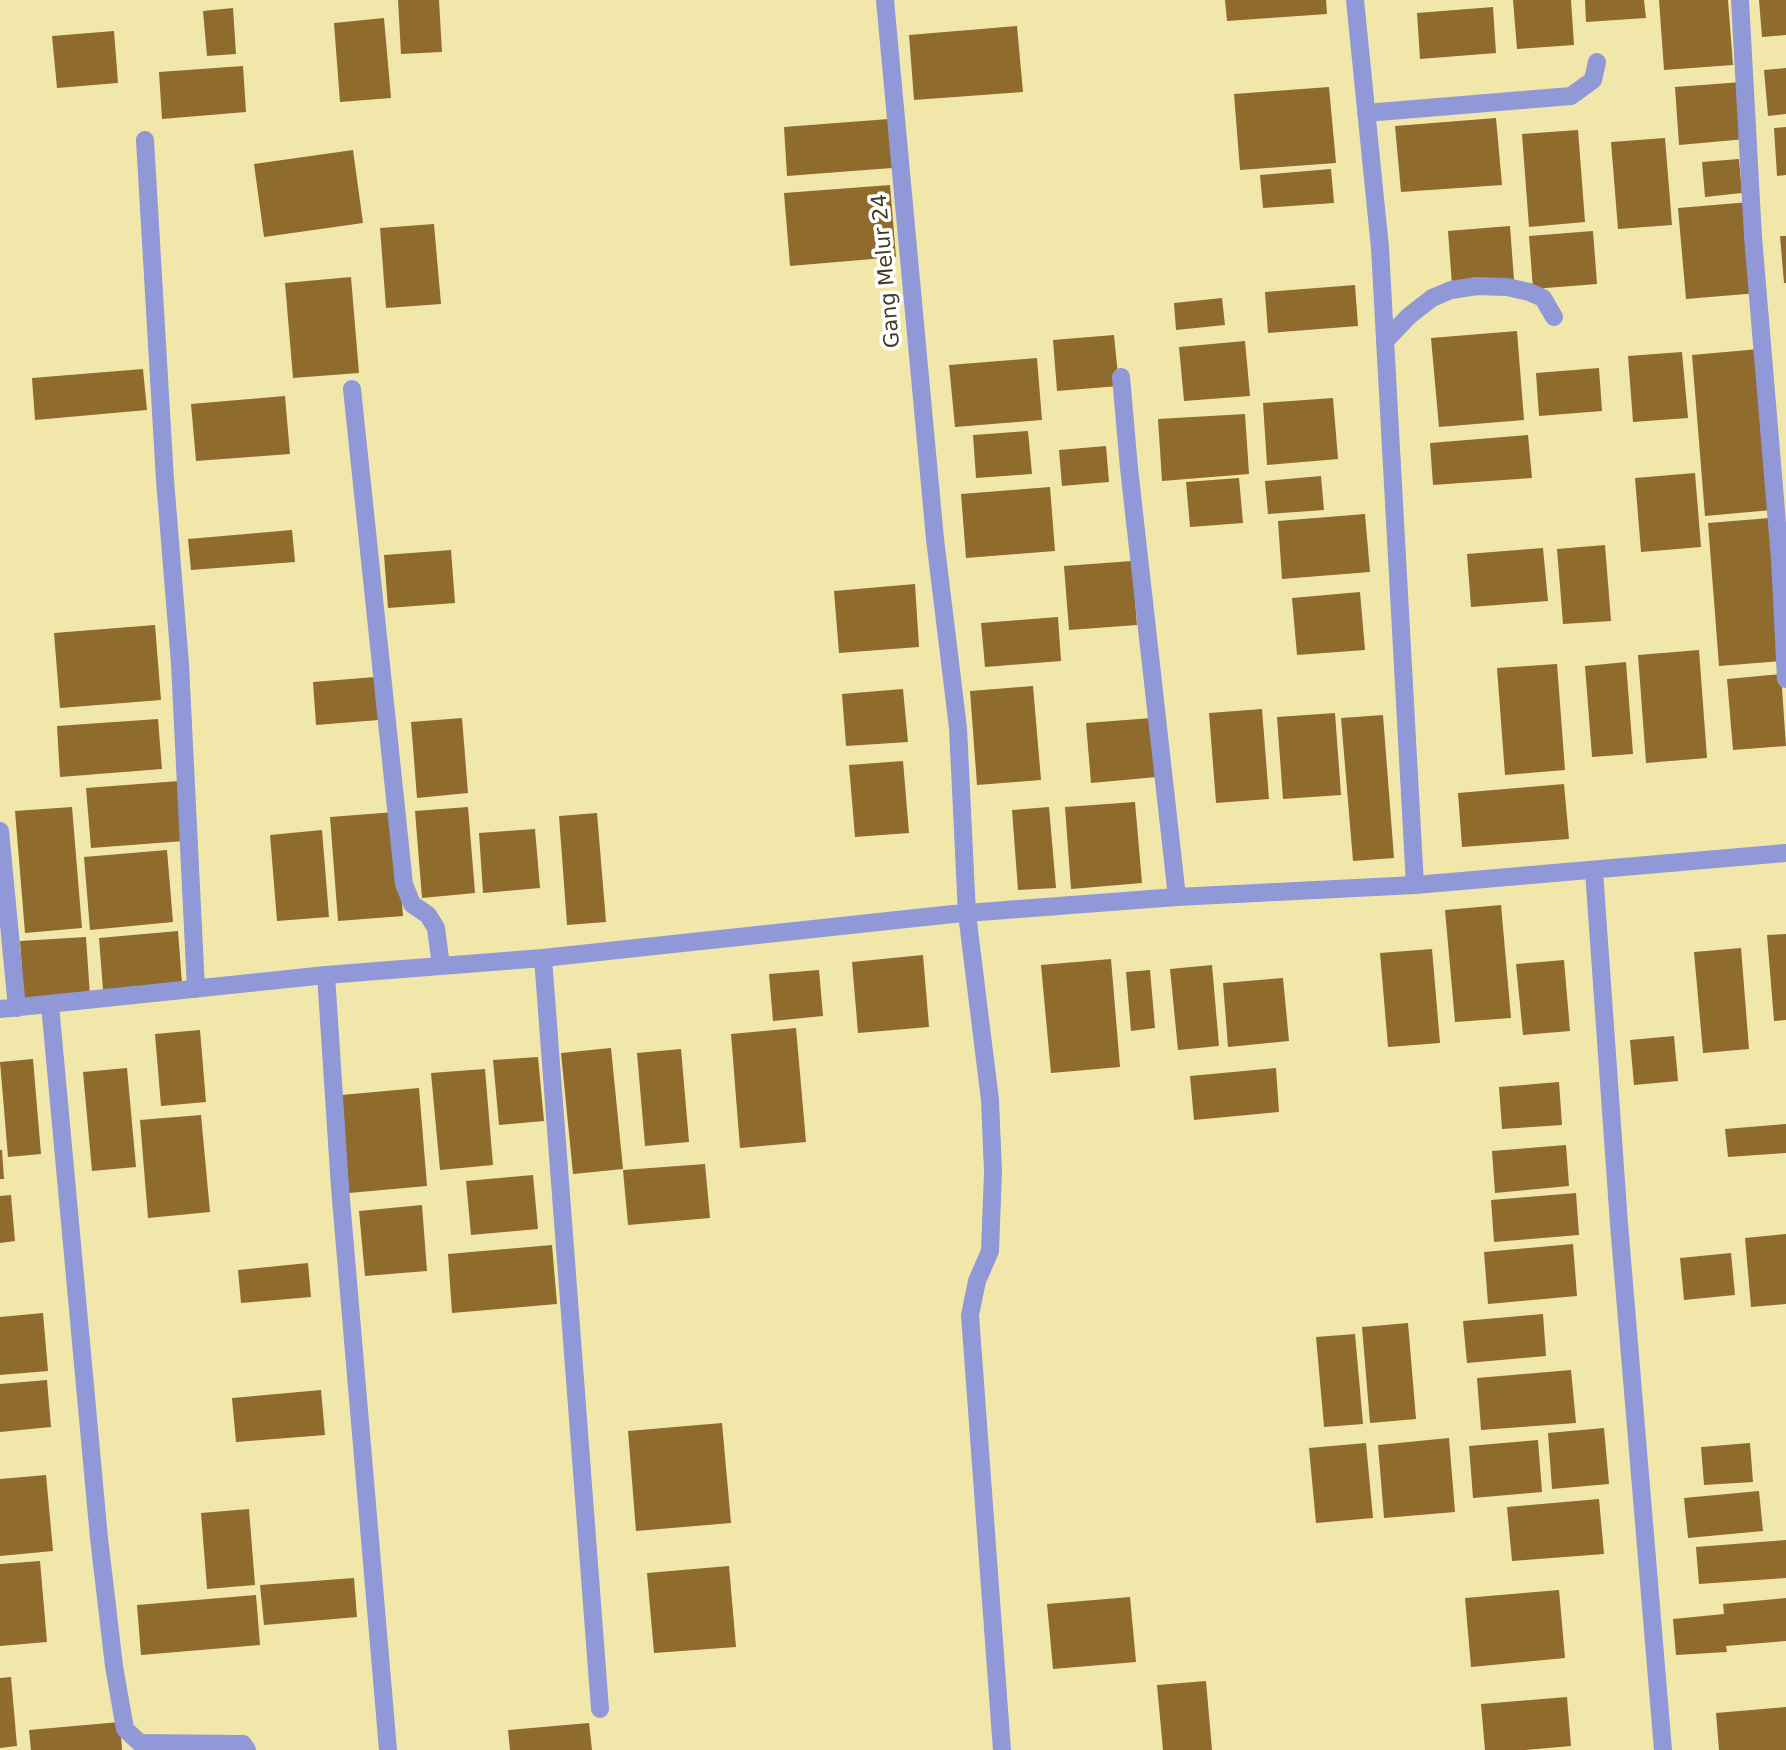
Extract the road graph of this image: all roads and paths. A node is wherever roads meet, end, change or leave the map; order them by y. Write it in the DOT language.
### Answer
graph roads {
  1 [pos="885,0"];
  2 [pos="1355,0"];
  3 [pos="1740,0"];
  4 [pos="1597,62"];
  5 [pos="1366,113"];
  6 [pos="145,140"];
  7 [pos="1554,317"];
  8 [pos="1389,337"];
  9 [pos="1121,377"];
  10 [pos="352,388"];
  11 [pos="1786,678"];
  12 [pos="0,831"];
  13 [pos="1786,853"];
  14 [pos="1594,871"];
  15 [pos="1415,885"];
  16 [pos="1177,897"];
  17 [pos="967,914"];
  18 [pos="543,958"];
  19 [pos="441,966"];
  20 [pos="326,975"];
  21 [pos="196,989"];
  22 [pos="50,1005"];
  23 [pos="8,1008"];
  24 [pos="600,1709"];
  25 [pos="247,1750"];
  26 [pos="388,1750"];
  27 [pos="1002,1750"];
  28 [pos="1663,1750"];
  1 -- 17 [label="street, Gang Melur 24"];
  2 -- 5 [label="street"];
  3 -- 11 [label="street"];
  4 -- 5 [label="street"];
  5 -- 8 [label="street"];
  6 -- 21 [label="street"];
  7 -- 8 [label="street"];
  8 -- 15 [label="street"];
  9 -- 16 [label="street"];
  10 -- 19 [label="street"];
  12 -- 23 [label="street"];
  13 -- 14 [label="street"];
  14 -- 15 [label="street"];
  14 -- 28 [label="street"];
  15 -- 16 [label="street"];
  16 -- 17 [label="street"];
  17 -- 18 [label="street"];
  17 -- 27 [label="street, Gang Melur 24"];
  18 -- 19 [label="street"];
  18 -- 24 [label="street"];
  19 -- 20 [label="street"];
  20 -- 21 [label="street"];
  20 -- 26 [label="street"];
  21 -- 22 [label="street"];
  22 -- 23 [label="street"];
  22 -- 25 [label="street"];
}
